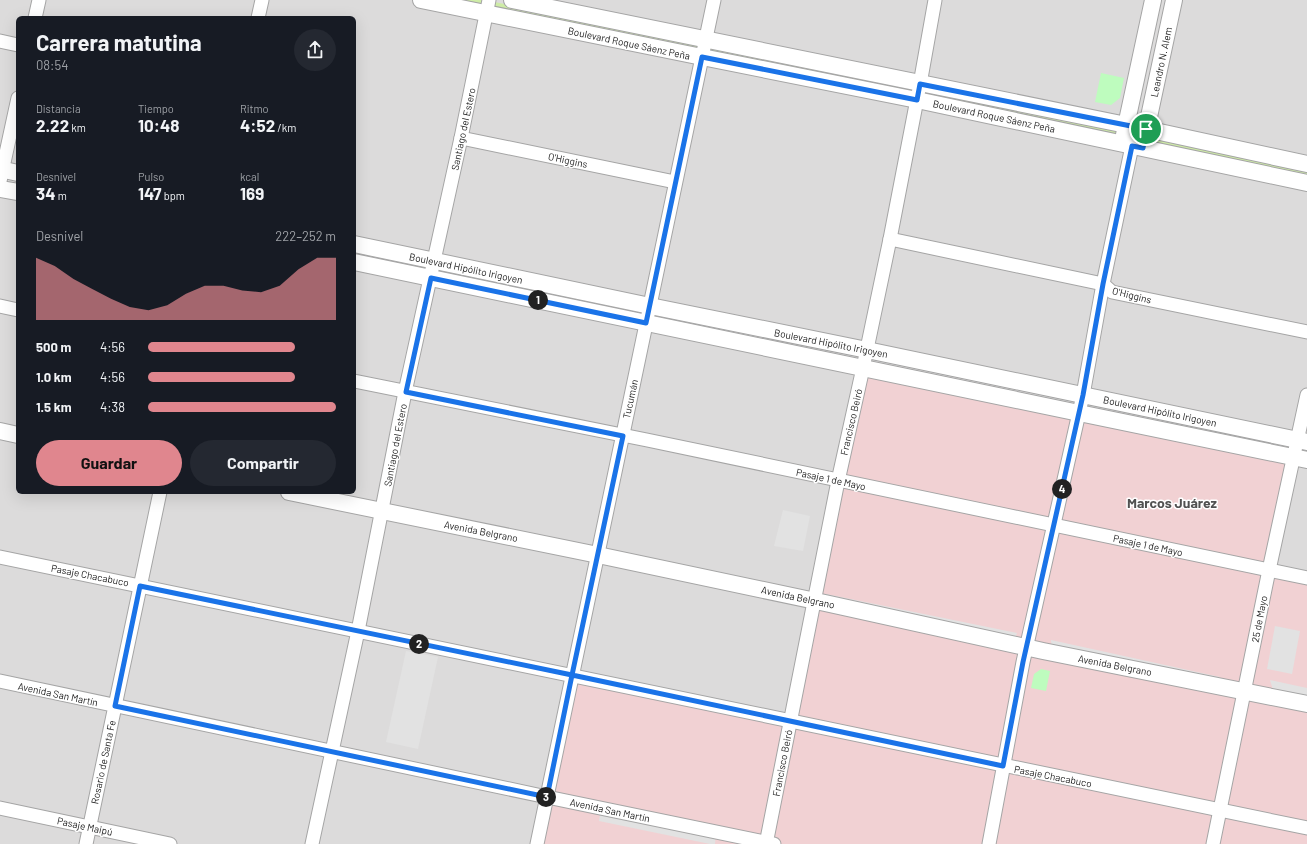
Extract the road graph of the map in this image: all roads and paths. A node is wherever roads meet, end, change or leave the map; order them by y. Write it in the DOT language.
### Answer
graph roads {
  1 [pos="39,0"];
  2 [pos="262,0"];
  3 [pos="422,0"];
  4 [pos="512,0"];
  5 [pos="714,0"];
  6 [pos="935,0"];
  7 [pos="1153,0"];
  8 [pos="1174,0"];
  9 [pos="487,7"];
  10 [pos="35,16"];
  11 [pos="258,16"];
  12 [pos="705,39"];
  13 [pos="0,41"];
  14 [pos="16,45"];
  15 [pos="702,57"];
  16 [pos="919,92"];
  17 [pos="16,110"];
  18 [pos="1126,125"];
  19 [pos="1146,129"];
  20 [pos="461,138"];
  21 [pos="1133,145"];
  22 [pos="1307,164"];
  23 [pos="5,173"];
  24 [pos="675,182"];
  25 [pos="1307,183"];
  26 [pos="0,189"];
  27 [pos="16,192"];
  28 [pos="890,239"];
  29 [pos="356,244"];
  30 [pos="435,261"];
  31 [pos="356,262"];
  32 [pos="431,278"];
  33 [pos="1103,284"];
  34 [pos="0,306"];
  35 [pos="650,306"];
  36 [pos="16,310"];
  37 [pos="646,323"];
  38 [pos="1307,332"];
  39 [pos="866,350"];
  40 [pos="863,368"];
  41 [pos="356,381"];
  42 [pos="406,392"];
  43 [pos="1083,395"];
  44 [pos="1307,395"];
  45 [pos="1078,413"];
  46 [pos="0,432"];
  47 [pos="16,435"];
  48 [pos="623,436"];
  49 [pos="1302,441"];
  50 [pos="1301,458"];
  51 [pos="838,481"];
  52 [pos="160,494"];
  53 [pos="298,494"];
  54 [pos="382,512"];
  55 [pos="1054,525"];
  56 [pos="598,555"];
  57 [pos="0,557"];
  58 [pos="1269,570"];
  59 [pos="1307,578"];
  60 [pos="140,586"];
  61 [pos="814,600"];
  62 [pos="358,631"];
  63 [pos="1026,647"];
  64 [pos="572,675"];
  65 [pos="0,681"];
  66 [pos="1245,691"];
  67 [pos="1307,704"];
  68 [pos="115,706"];
  69 [pos="790,720"];
  70 [pos="331,751"];
  71 [pos="1003,766"];
  72 [pos="547,797"];
  73 [pos="0,808"];
  74 [pos="1220,809"];
  75 [pos="90,827"];
  76 [pos="1307,828"];
  77 [pos="769,843"];
  78 [pos="86,844"];
  79 [pos="170,844"];
  80 [pos="312,844"];
  81 [pos="537,844"];
  82 [pos="989,844"];
  83 [pos="1213,844"];
  1 -- 10 [label="street"];
  2 -- 11 [label="street"];
  3 -- 9 [label="street, Boulevard Roque Sáenz Peña"];
  4 -- 12 [label="street, Boulevard Roque Sáenz Peña"];
  5 -- 12 [label="street, Tucumán"];
  6 -- 16 [label="street, Francisco Beiró"];
  7 -- 18 [label="street, Leandro N. Alem"];
  8 -- 19 [label="street, Leandro N. Alem"];
  9 -- 15 [label="street, Boulevard Roque Sáenz Peña"];
  9 -- 20 [label="street, Santiago del Estero"];
  12 -- 15 [label="street, Tucumán"];
  12 -- 16 [label="street, Boulevard Roque Sáenz Peña"];
  13 -- 14 [label="street"];
  15 -- 16 [label="street, Boulevard Roque Sáenz Peña"];
  15 -- 24 [label="street, Tucumán"];
  16 -- 18 [label="street, Boulevard Roque Sáenz Peña"];
  16 -- 21 [label="street, Boulevard Roque Sáenz Peña"];
  16 -- 28 [label="street, Francisco Beiró"];
  17 -- 23 [label="street"];
  18 -- 19 [label="street, Boulevard Roque Sáenz Peña"];
  18 -- 21 [label="street, Leandro N. Alem"];
  19 -- 21 [label="street, Leandro N. Alem"];
  19 -- 22 [label="street, Boulevard Roque Sáenz Peña"];
  20 -- 24 [label="street, O'Higgins"];
  20 -- 30 [label="street, Santiago del Estero"];
  21 -- 25 [label="street, Boulevard Roque Sáenz Peña"];
  21 -- 33 [label="street, Leandro N. Alem"];
  24 -- 35 [label="street, Tucumán"];
  26 -- 27 [label="street"];
  28 -- 33 [label="street, O'Higgins"];
  28 -- 39 [label="street, Francisco Beiró"];
  29 -- 30 [label="street, Boulevard Hipólito Irigoyen"];
  30 -- 32 [label="street, Santiago del Estero"];
  30 -- 35 [label="street, Boulevard Hipólito Irigoyen"];
  31 -- 32 [label="street, Boulevard Hipólito Irigoyen"];
  32 -- 37 [label="street, Boulevard Hipólito Irigoyen"];
  32 -- 42 [label="street, Santiago del Estero"];
  33 -- 38 [label="street, O'Higgins"];
  33 -- 43 [label="street, Leandro N. Alem"];
  34 -- 36 [label="street"];
  35 -- 37 [label="street, Tucumán"];
  35 -- 39 [label="street, Boulevard Hipólito Irigoyen"];
  37 -- 40 [label="street, Boulevard Hipólito Irigoyen"];
  37 -- 48 [label="street, Tucumán"];
  39 -- 40 [label="street, Francisco Beiró"];
  39 -- 43 [label="street, Boulevard Hipólito Irigoyen"];
  40 -- 45 [label="street, Boulevard Hipólito Irigoyen"];
  40 -- 51 [label="street, Francisco Beiró"];
  41 -- 42 [label="street, Pasaje 1 de Mayo"];
  42 -- 48 [label="street, Pasaje 1 de Mayo"];
  42 -- 54 [label="street, Santiago del Estero"];
  43 -- 45 [label="street, Leandro N. Alem"];
  43 -- 49 [label="street, Boulevard Hipólito Irigoyen"];
  44 -- 49 [label="street, 25 de Mayo"];
  45 -- 50 [label="street, Boulevard Hipólito Irigoyen"];
  45 -- 55 [label="street, Leandro N. Alem"];
  46 -- 47 [label="street"];
  48 -- 51 [label="street, Pasaje 1 de Mayo"];
  48 -- 56 [label="street, Tucumán"];
  49 -- 50 [label="street, 25 de Mayo"];
  50 -- 58 [label="street, 25 de Mayo"];
  51 -- 55 [label="street, Pasaje 1 de Mayo"];
  51 -- 61 [label="street, Francisco Beiró"];
  52 -- 60 [label="street, Rosario de Santa Fe"];
  53 -- 54 [label="street, Avenida Belgrano"];
  54 -- 56 [label="street, Avenida Belgrano"];
  54 -- 62 [label="street, Santiago del Estero"];
  55 -- 58 [label="street, Pasaje 1 de Mayo"];
  55 -- 63 [label="street, Leandro N. Alem"];
  56 -- 61 [label="street, Avenida Belgrano"];
  56 -- 64 [label="street, Tucumán"];
  57 -- 60 [label="street, Pasaje Chacabuco"];
  58 -- 59 [label="street, Pasaje 1 de Mayo"];
  58 -- 66 [label="street, 25 de Mayo"];
  60 -- 62 [label="street, Pasaje Chacabuco"];
  60 -- 68 [label="street, Rosario de Santa Fe"];
  61 -- 63 [label="street, Avenida Belgrano"];
  61 -- 69 [label="street, Francisco Beiró"];
  62 -- 64 [label="street, Pasaje Chacabuco"];
  62 -- 70 [label="street, Santiago del Estero"];
  63 -- 66 [label="street, Avenida Belgrano"];
  63 -- 71 [label="street, Leandro N. Alem"];
  64 -- 69 [label="street, Pasaje Chacabuco"];
  64 -- 72 [label="street, Tucumán"];
  65 -- 68 [label="street, Avenida San Martín"];
  66 -- 67 [label="street, Avenida Belgrano"];
  66 -- 74 [label="street, 25 de Mayo"];
  68 -- 70 [label="street, Avenida San Martín"];
  68 -- 75 [label="street, Rosario de Santa Fe"];
  69 -- 71 [label="street, Pasaje Chacabuco"];
  69 -- 77 [label="street, Francisco Beiró"];
  70 -- 72 [label="street, Avenida San Martín"];
  70 -- 80 [label="street, Santiago del Estero"];
  71 -- 74 [label="street, Pasaje Chacabuco"];
  71 -- 82 [label="street, Leandro N. Alem"];
  72 -- 77 [label="street, Avenida San Martín"];
  72 -- 81 [label="street, Tucumán"];
  73 -- 75 [label="street, Pasaje Maipú"];
  74 -- 76 [label="street, Pasaje Chacabuco"];
  74 -- 83 [label="street, 25 de Mayo"];
  75 -- 78 [label="street, Rosario de Santa Fe"];
  75 -- 79 [label="street, Pasaje Maipú"];
}
